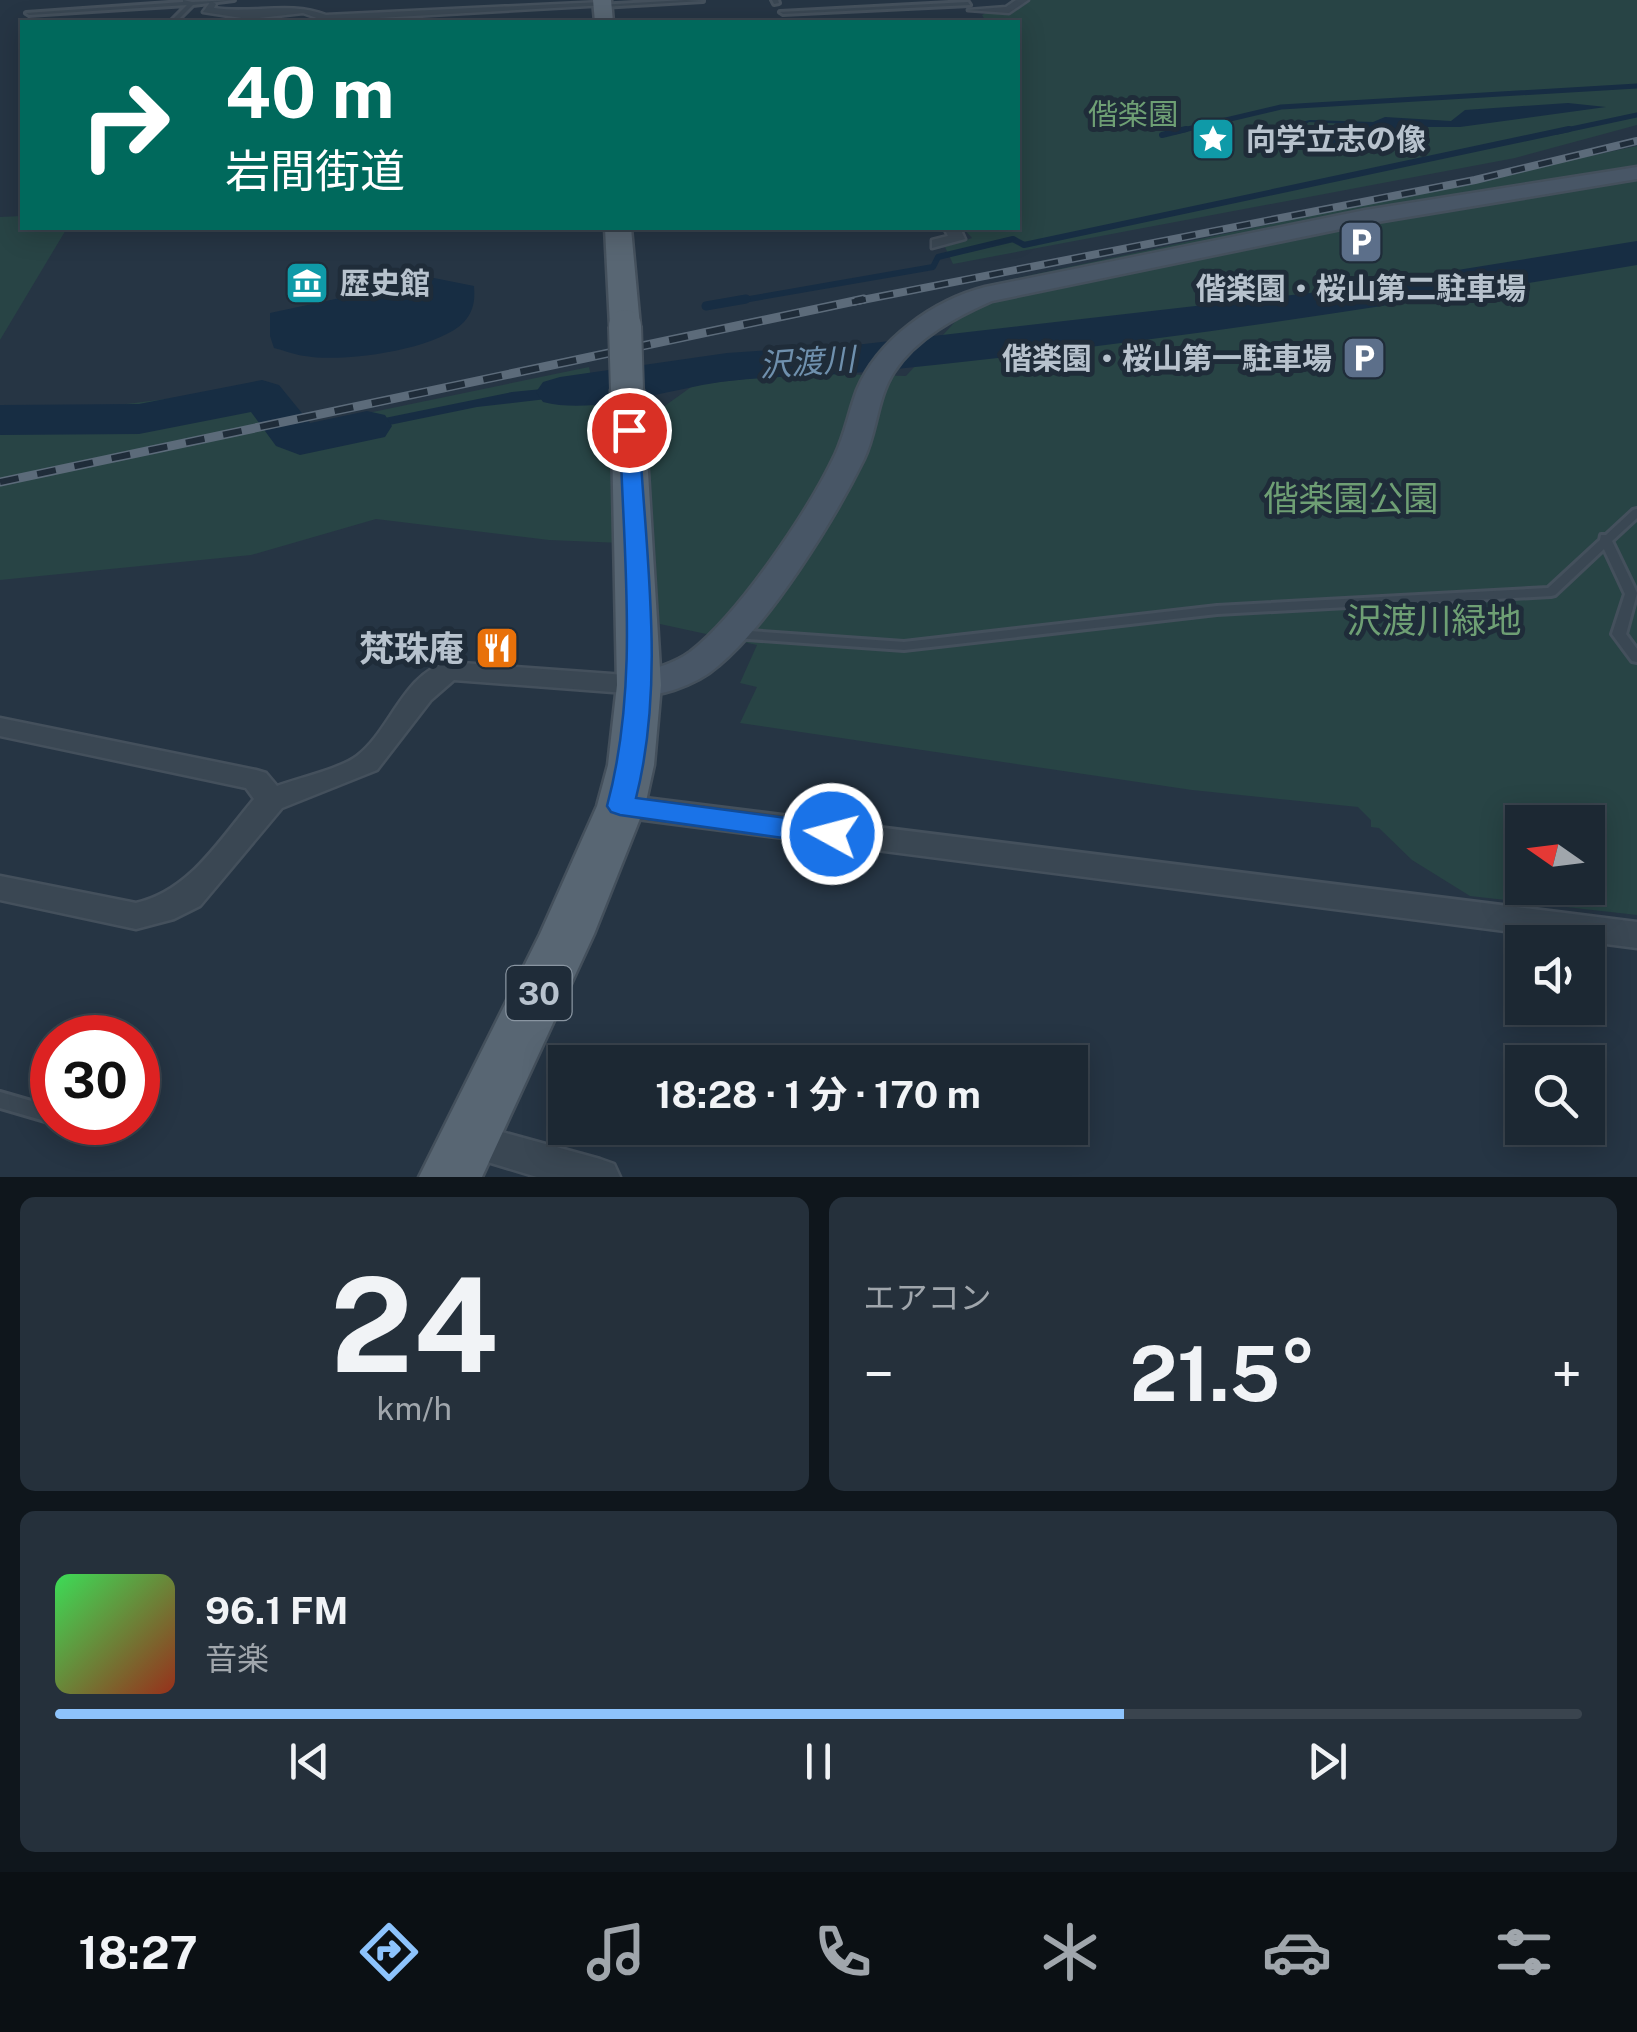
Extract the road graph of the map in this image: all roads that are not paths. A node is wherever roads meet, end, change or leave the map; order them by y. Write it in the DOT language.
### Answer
graph roads {
  1 [pos="231,0"];
  2 [pos="1022,0"];
  3 [pos="700,1"];
  4 [pos="188,2"];
  5 [pos="211,4"];
  6 [pos="968,5"];
  7 [pos="154,8"];
  8 [pos="603,9"];
  9 [pos="29,12"];
  10 [pos="782,12"];
  11 [pos="146,15"];
  12 [pos="242,16"];
  13 [pos="255,20"];
  14 [pos="1637,173"];
  15 [pos="618,230"];
  16 [pos="953,230"];
  17 [pos="938,244"];
  18 [pos="1637,512"];
  19 [pos="1605,538"];
  20 [pos="730,633"];
  21 [pos="1637,658"];
  22 [pos="640,685"];
  23 [pos="0,727"];
  24 [pos="271,800"];
  25 [pos="620,806"];
  26 [pos="0,888"];
  27 [pos="1637,935"];
  28 [pos="0,1100"];
  29 [pos="30,1109"];
  30 [pos="459,1158"];
  31 [pos="600,1177"];
  1 -- 5 [label="lane"];
  2 -- 6 [label="street"];
  3 -- 8 [label="lane"];
  4 -- 5 [label="lane"];
  4 -- 7 [label="lane"];
  5 -- 12 [label="street"];
  6 -- 10 [label="lane"];
  7 -- 9 [label="lane"];
  7 -- 11 [label="lane"];
  8 -- 12 [label="street"];
  12 -- 13 [label="street"];
  14 -- 20 [label="street"];
  15 -- 22 [label="main road, 30, bridge"];
  16 -- 17 [label="street"];
  18 -- 19 [label="lane"];
  19 -- 20 [label="lane"];
  19 -- 21 [label="lane"];
  20 -- 22 [label="street"];
  22 -- 24 [label="street"];
  22 -- 25 [label="main road, 30"];
  23 -- 24 [label="street"];
  24 -- 26 [label="street"];
  25 -- 27 [label="street"];
  25 -- 30 [label="main road, 30"];
  28 -- 29 [label="lane"];
  30 -- 31 [label="street"];
}
